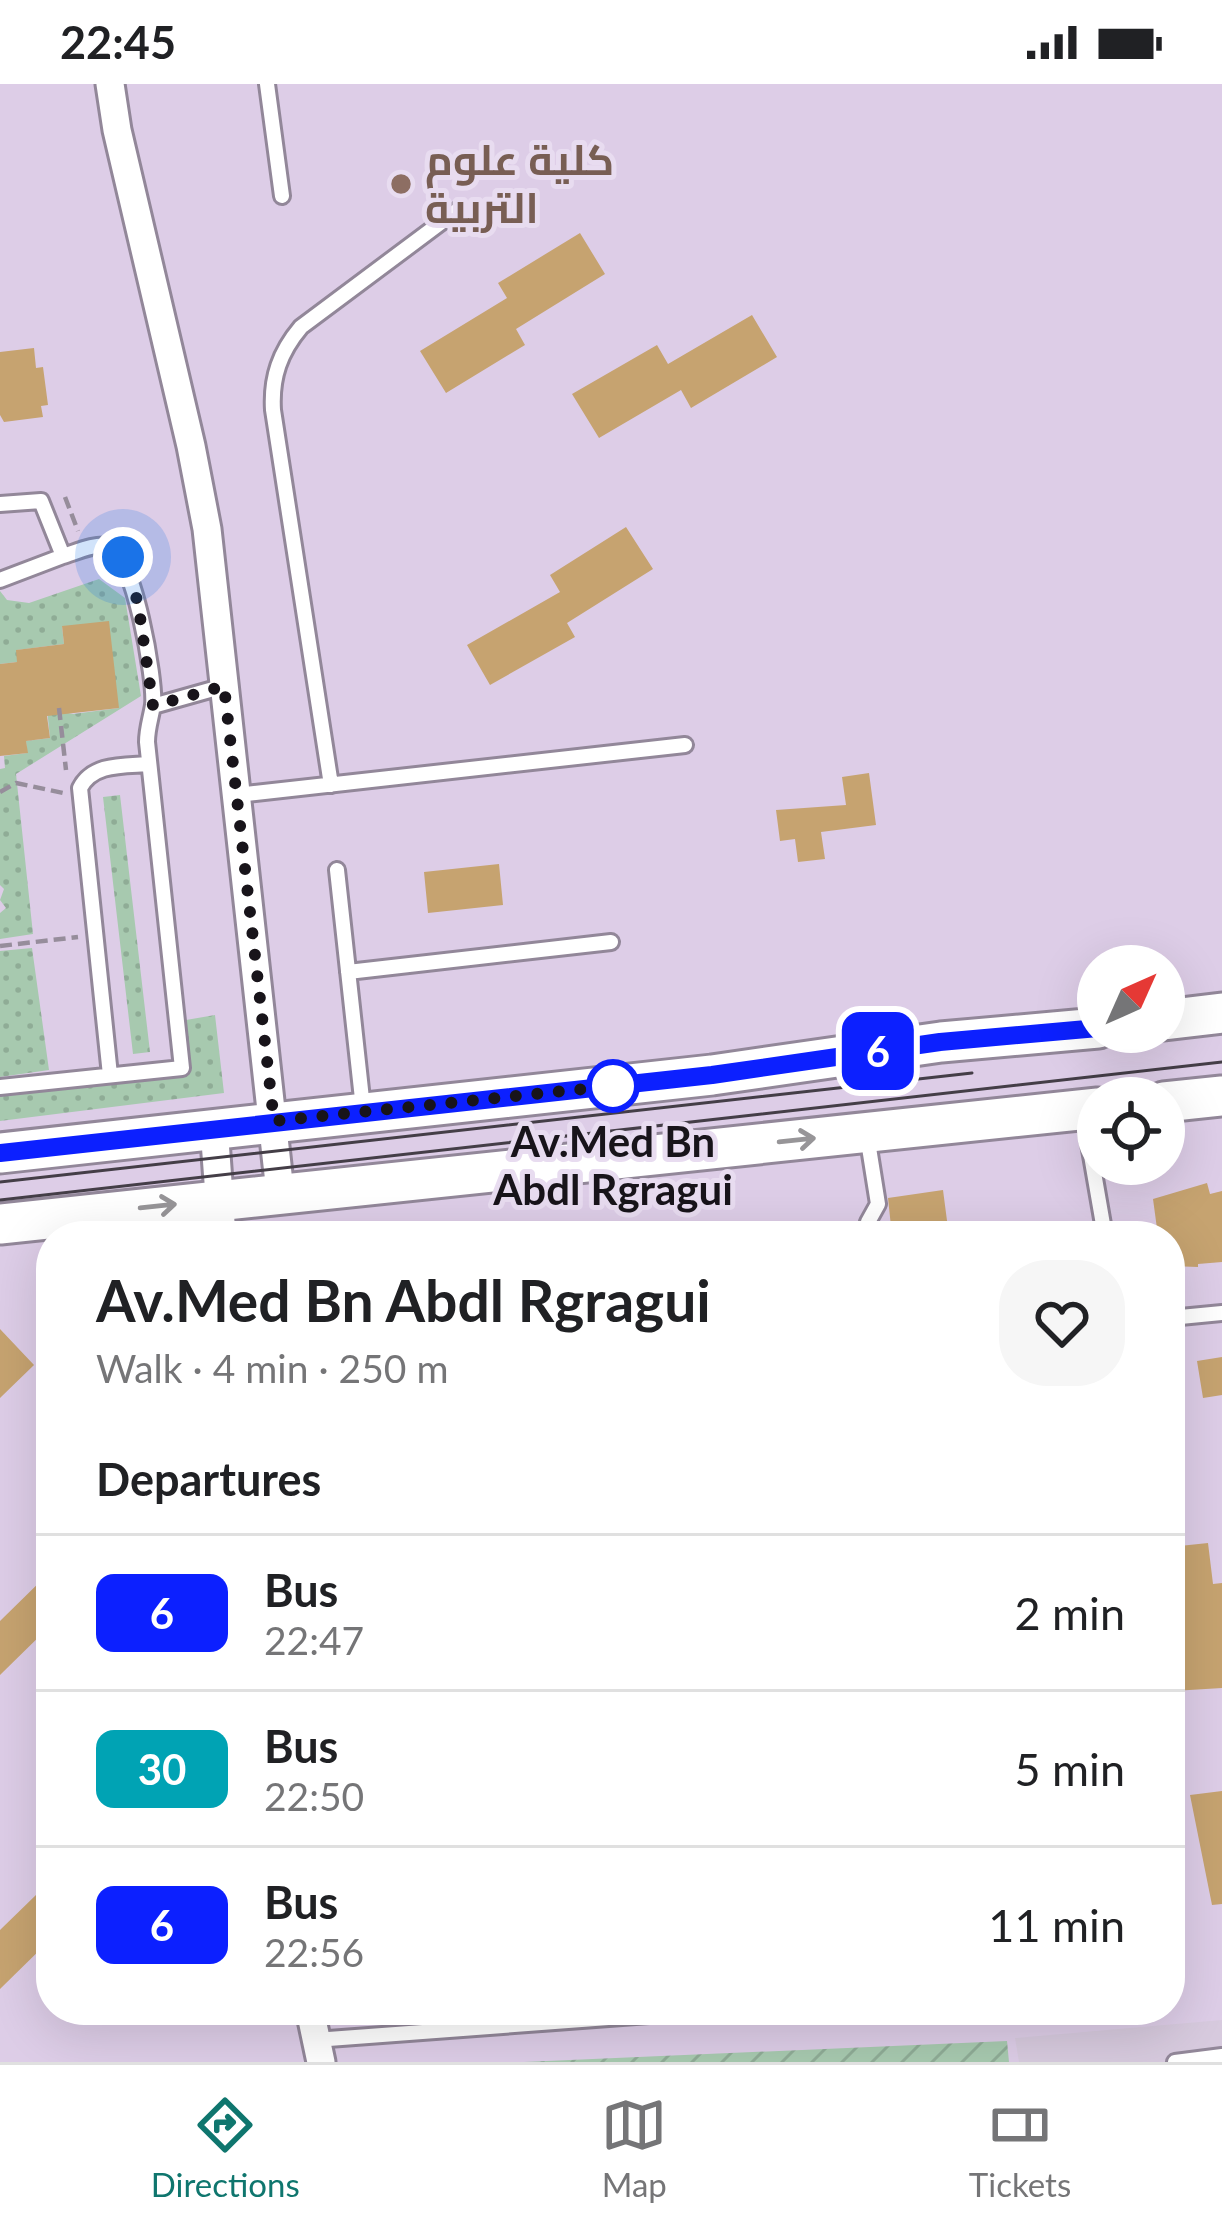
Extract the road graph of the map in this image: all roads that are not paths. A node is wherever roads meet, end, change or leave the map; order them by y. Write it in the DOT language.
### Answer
graph roads {
  1 [pos="110,84"];
  2 [pos="266,84"];
  3 [pos="282,196"];
  4 [pos="459,209"];
  5 [pos="0,504"];
  6 [pos="63,556"];
  7 [pos="0,580"];
  8 [pos="224,686"];
  9 [pos="153,706"];
  10 [pos="686,746"];
  11 [pos="149,764"];
  12 [pos="331,785"];
  13 [pos="237,795"];
  14 [pos="337,870"];
  15 [pos="610,942"];
  16 [pos="349,972"];
  17 [pos="1222,1013"];
  18 [pos="1185,1017"];
  19 [pos="1077,1030"];
  20 [pos="110,1075"];
  21 [pos="0,1087"];
  22 [pos="1222,1096"];
  23 [pos="1185,1100"];
  24 [pos="1077,1110"];
  25 [pos="364,1113"];
  26 [pos="274,1121"];
  27 [pos="214,1127"];
  28 [pos="866,1133"];
  29 [pos="0,1153"];
  30 [pos="1099,1185"];
  31 [pos="280,1192"];
  32 [pos="220,1218"];
  33 [pos="110,1221"];
  34 [pos="869,1221"];
  35 [pos="1103,1221"];
  36 [pos="36,1223"];
  37 [pos="0,1224"];
  38 [pos="1222,1313"];
  39 [pos="1185,1317"];
  40 [pos="570,2025"];
  41 [pos="318,2051"];
  42 [pos="1222,2056"];
  43 [pos="1175,2062"];
  1 -- 8 [label="street"];
  2 -- 3 [label="lane"];
  4 -- 12 [label="lane"];
  5 -- 6 [label="lane"];
  6 -- 7 [label="lane"];
  6 -- 9 [label="lane"];
  8 -- 9 [label="lane"];
  8 -- 13 [label="street"];
  9 -- 11 [label="lane"];
  10 -- 12 [label="lane"];
  11 -- 20 [label="lane"];
  11 -- 20 [label="lane"];
  12 -- 13 [label="lane"];
  13 -- 26 [label="street"];
  14 -- 16 [label="lane"];
  15 -- 16 [label="lane"];
  16 -- 25 [label="lane"];
  17 -- 18 [label="street"];
  19 -- 25 [label="street"];
  20 -- 21 [label="lane"];
  22 -- 23 [label="street"];
  24 -- 28 [label="street"];
  25 -- 26 [label="street"];
  26 -- 27 [label="street"];
  26 -- 31 [label="street"];
  27 -- 29 [label="street"];
  27 -- 32 [label="street"];
  31 -- 28 [label="street, one-way"];
  28 -- 34 [label="lane"];
  30 -- 35 [label="lane"];
  31 -- 32 [label="street"];
  33 -- 32 [label="street, one-way"];
  37 -- 36 [label="street, one-way"];
  38 -- 39 [label="lane"];
  40 -- 41 [label="lane"];
  42 -- 43 [label="lane"];
}
